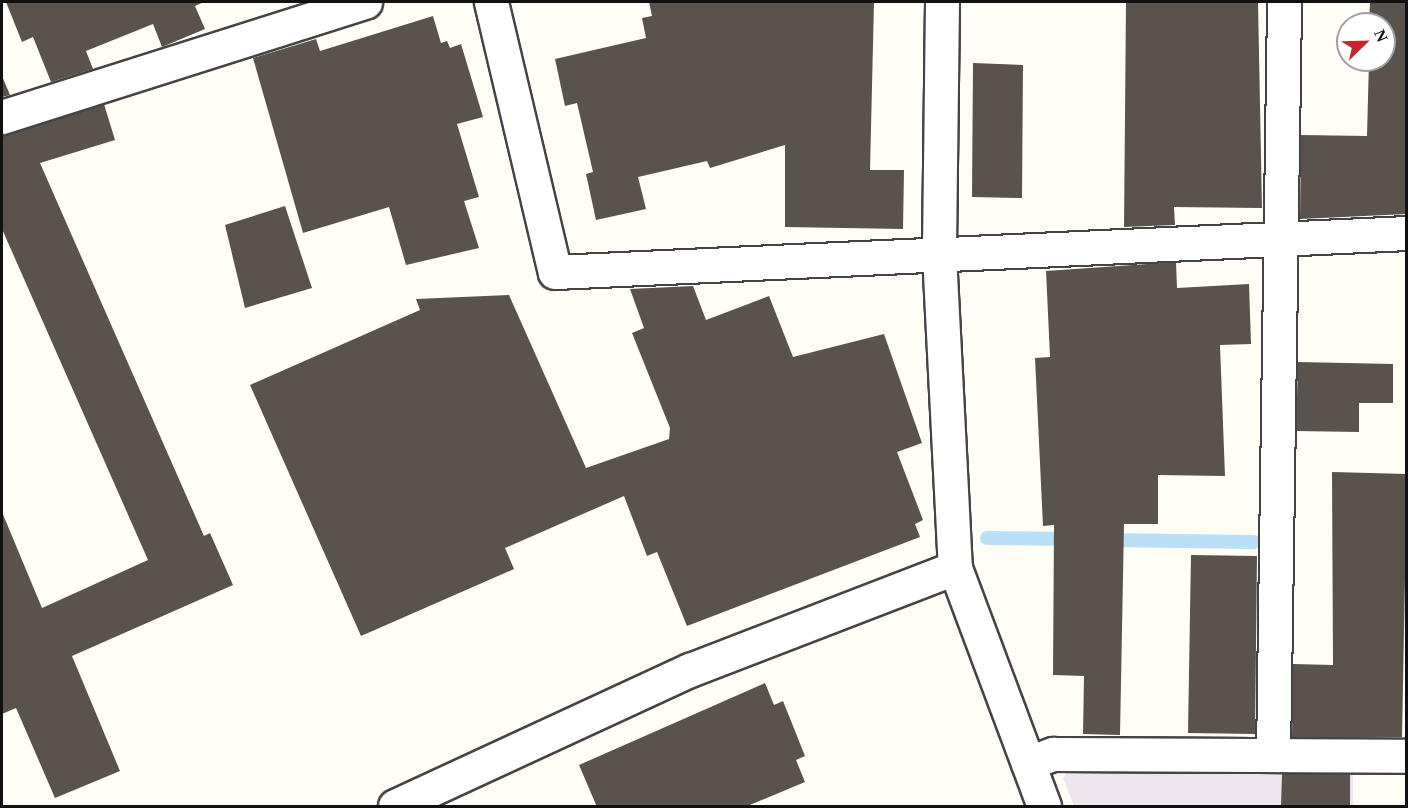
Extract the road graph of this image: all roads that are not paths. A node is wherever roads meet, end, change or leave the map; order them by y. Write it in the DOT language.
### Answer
graph roads {
  1 [pos="365,2"];
  2 [pos="491,2"];
  3 [pos="942,2"];
  4 [pos="1284,2"];
  5 [pos="2,117"];
  6 [pos="1407,233"];
  7 [pos="1281,239"];
  8 [pos="939,254"];
  9 [pos="955,568"];
  10 [pos="1273,755"];
  11 [pos="1407,756"];
  12 [pos="1028,763"];
  13 [pos="395,807"];
  14 [pos="1044,807"];
  1 -- 5 [label="street"];
  2 -- 8 [label="street"];
  3 -- 8 [label="street"];
  4 -- 7 [label="street"];
  6 -- 7 [label="street"];
  7 -- 8 [label="street"];
  7 -- 10 [label="street"];
  8 -- 9 [label="street"];
  9 -- 12 [label="street"];
  9 -- 13 [label="street"];
  10 -- 11 [label="street"];
  10 -- 12 [label="street"];
  12 -- 14 [label="street"];
}
